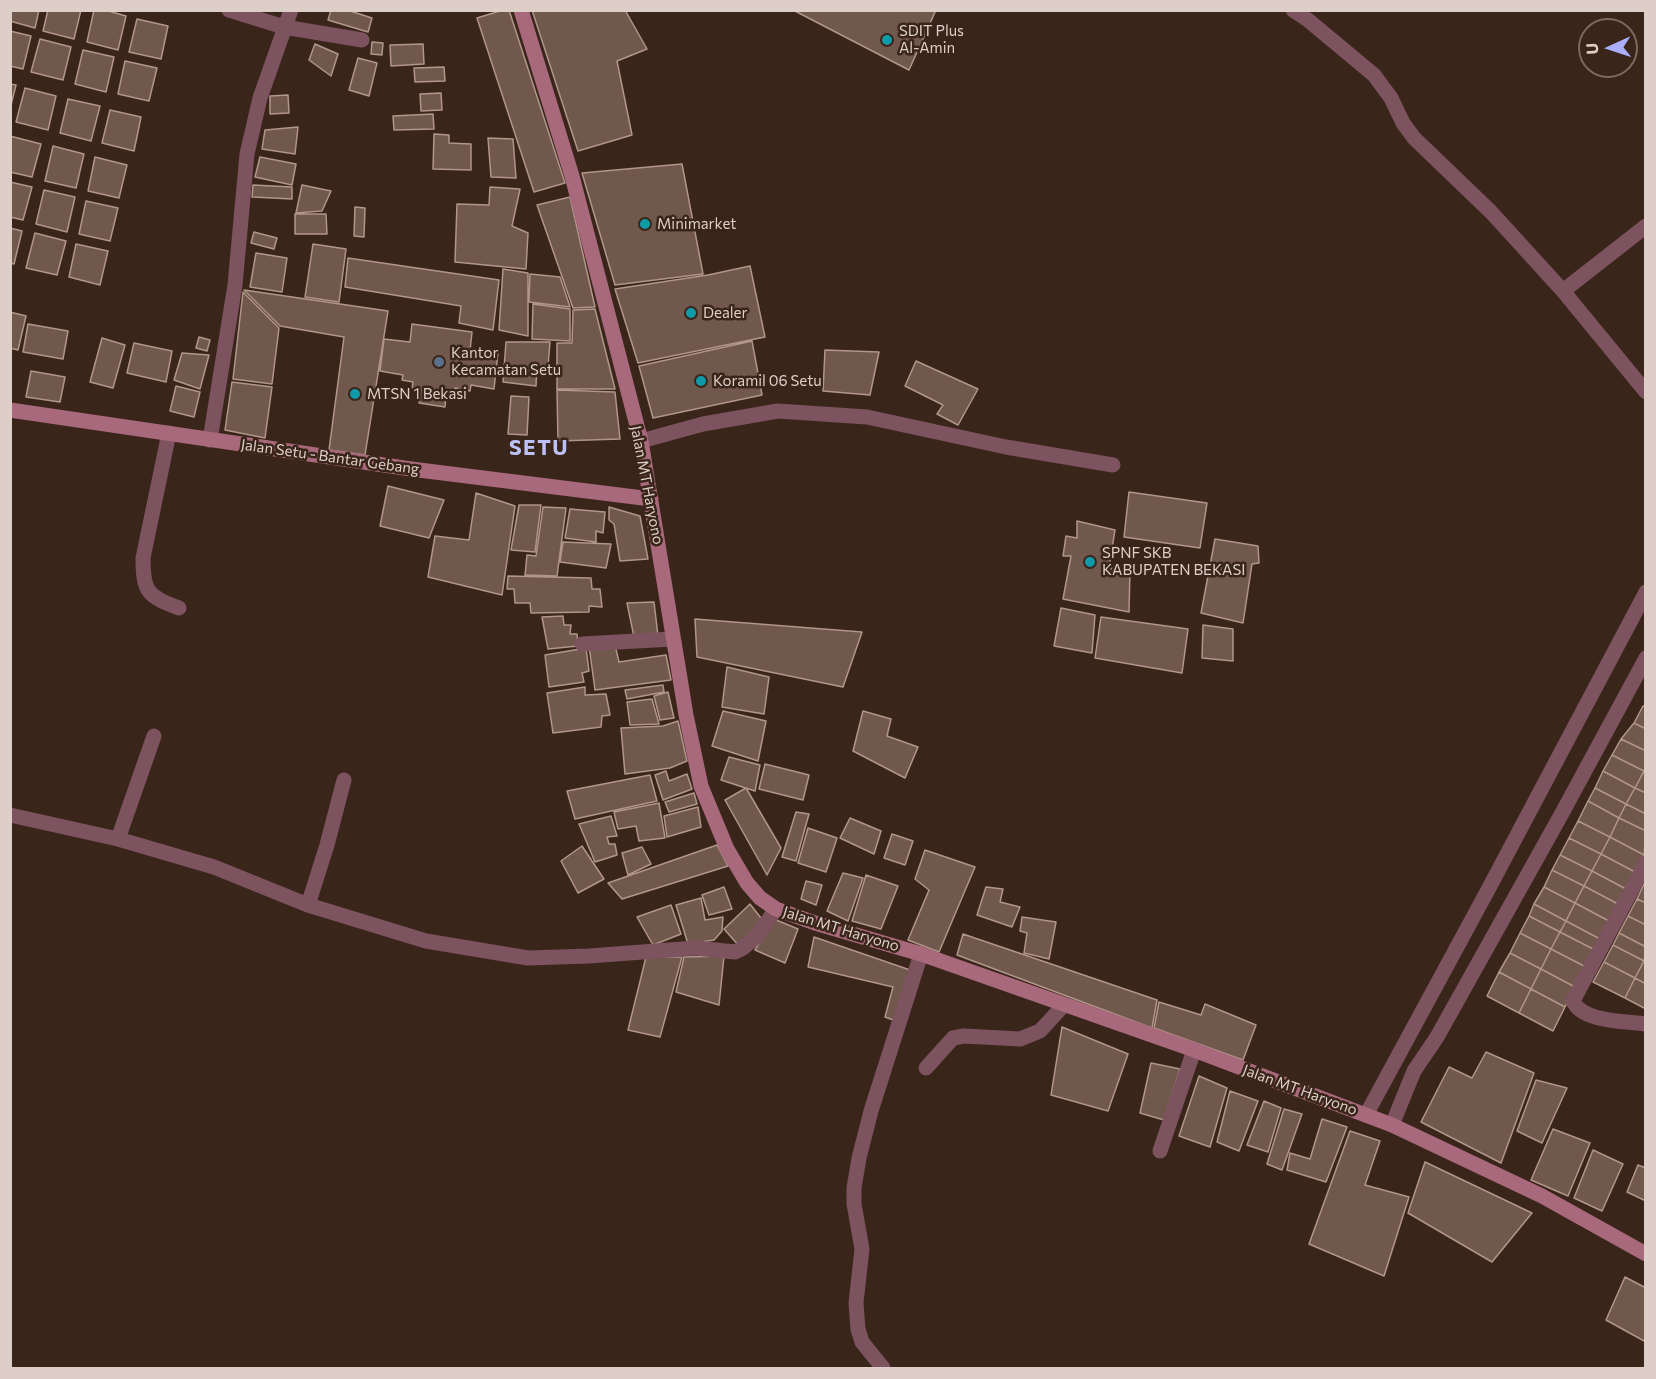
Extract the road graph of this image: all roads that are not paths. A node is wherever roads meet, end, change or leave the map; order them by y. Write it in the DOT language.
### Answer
graph roads {
  1 [pos="229,10"];
  2 [pos="291,10"];
  3 [pos="521,10"];
  4 [pos="1293,10"];
  5 [pos="284,27"];
  6 [pos="362,39"];
  7 [pos="1646,226"];
  8 [pos="1563,291"];
  9 [pos="1646,392"];
  10 [pos="10,411"];
  11 [pos="170,433"];
  12 [pos="210,440"];
  13 [pos="641,441"];
  14 [pos="1113,465"];
  15 [pos="651,499"];
  16 [pos="1646,592"];
  17 [pos="179,608"];
  18 [pos="673,639"];
  19 [pos="582,644"];
  20 [pos="1646,658"];
  21 [pos="154,736"];
  22 [pos="344,780"];
  23 [pos="10,815"];
  24 [pos="118,839"];
  25 [pos="1646,863"];
  26 [pos="308,905"];
  27 [pos="776,909"];
  28 [pos="921,954"];
  29 [pos="1064,1006"];
  30 [pos="1646,1024"];
  31 [pos="1194,1050"];
  32 [pos="926,1068"];
  33 [pos="1366,1115"];
  34 [pos="1392,1125"];
  35 [pos="1160,1151"];
  36 [pos="1646,1254"];
  37 [pos="883,1368"];
  1 -- 5 [label="street"];
  2 -- 5 [label="street"];
  3 -- 13 [label="main road, Jalan MT Haryono"];
  4 -- 8 [label="street"];
  5 -- 6 [label="street"];
  5 -- 12 [label="street"];
  7 -- 8 [label="street"];
  8 -- 9 [label="street"];
  10 -- 11 [label="main road, Jalan Setu - Bantar Gebang"];
  11 -- 12 [label="main road, Jalan Setu - Bantar Gebang"];
  11 -- 17 [label="street"];
  12 -- 15 [label="main road, Jalan Setu - Bantar Gebang"];
  13 -- 14 [label="street"];
  13 -- 15 [label="main road, Jalan MT Haryono"];
  15 -- 18 [label="main road, Jalan MT Haryono"];
  16 -- 33 [label="street"];
  18 -- 19 [label="street"];
  18 -- 27 [label="main road, Jalan MT Haryono"];
  20 -- 34 [label="street"];
  21 -- 24 [label="street"];
  22 -- 26 [label="street"];
  23 -- 24 [label="street"];
  24 -- 26 [label="street"];
  25 -- 30 [label="street"];
  26 -- 27 [label="street"];
  27 -- 28 [label="main road, Jalan MT Haryono"];
  28 -- 29 [label="main road, Jalan MT Haryono"];
  28 -- 37 [label="street"];
  29 -- 31 [label="main road, Jalan MT Haryono"];
  29 -- 32 [label="street"];
  31 -- 33 [label="main road, Jalan MT Haryono"];
  31 -- 35 [label="street"];
  33 -- 34 [label="main road, Jalan MT Haryono"];
  34 -- 36 [label="main road, Jalan MT Haryono"];
}
